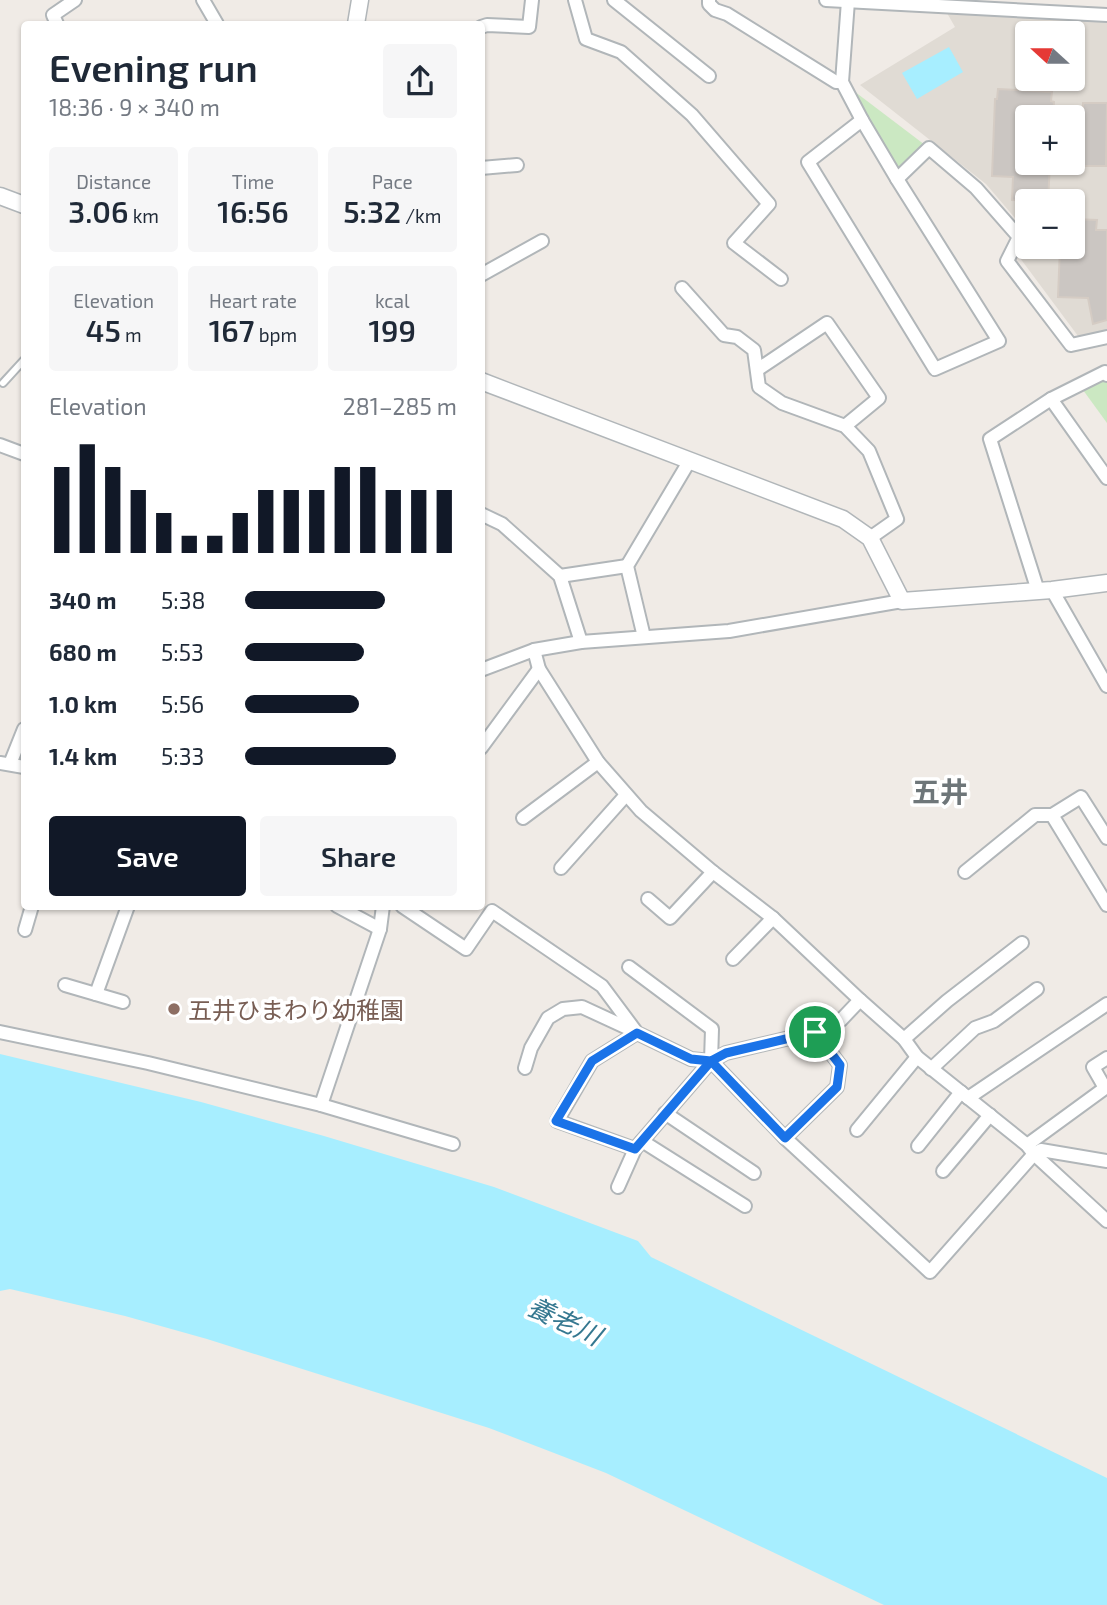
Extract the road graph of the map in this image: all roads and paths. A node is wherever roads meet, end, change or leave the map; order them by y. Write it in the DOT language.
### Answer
graph roads {
  1 [pos="75,0"];
  2 [pos="203,0"];
  3 [pos="360,0"];
  4 [pos="532,0"];
  5 [pos="575,0"];
  6 [pos="614,0"];
  7 [pos="709,0"];
  8 [pos="826,0"];
  9 [pos="848,1"];
  10 [pos="962,4"];
  11 [pos="1037,6"];
  12 [pos="1107,15"];
  13 [pos="56,21"];
  14 [pos="216,21"];
  15 [pos="356,21"];
  16 [pos="485,25"];
  17 [pos="709,76"];
  18 [pos="842,82"];
  19 [pos="862,120"];
  20 [pos="517,165"];
  21 [pos="485,168"];
  22 [pos="898,178"];
  23 [pos="0,196"];
  24 [pos="21,204"];
  25 [pos="542,241"];
  26 [pos="485,272"];
  27 [pos="781,279"];
  28 [pos="681,288"];
  29 [pos="1107,337"];
  30 [pos="21,363"];
  31 [pos="757,370"];
  32 [pos="1107,375"];
  33 [pos="3,383"];
  34 [pos="485,383"];
  35 [pos="1051,399"];
  36 [pos="845,426"];
  37 [pos="0,445"];
  38 [pos="21,453"];
  39 [pos="690,460"];
  40 [pos="1107,478"];
  41 [pos="485,516"];
  42 [pos="870,538"];
  43 [pos="626,566"];
  44 [pos="559,576"];
  45 [pos="1107,583"];
  46 [pos="1045,590"];
  47 [pos="902,601"];
  48 [pos="644,637"];
  49 [pos="581,642"];
  50 [pos="534,650"];
  51 [pos="485,668"];
  52 [pos="539,669"];
  53 [pos="1107,686"];
  54 [pos="21,735"];
  55 [pos="485,743"];
  56 [pos="598,762"];
  57 [pos="5,764"];
  58 [pos="626,795"];
  59 [pos="1107,809"];
  60 [pos="1052,815"];
  61 [pos="1094,815"];
  62 [pos="523,818"];
  63 [pos="1107,838"];
  64 [pos="561,869"];
  65 [pos="713,872"];
  66 [pos="965,872"];
  67 [pos="648,899"];
  68 [pos="1107,905"];
  69 [pos="31,910"];
  70 [pos="127,910"];
  71 [pos="344,910"];
  72 [pos="382,910"];
  73 [pos="408,910"];
  74 [pos="773,918"];
  75 [pos="380,929"];
  76 [pos="25,930"];
  77 [pos="1022,943"];
  78 [pos="733,959"];
  79 [pos="629,967"];
  80 [pos="65,985"];
  81 [pos="1037,989"];
  82 [pos="96,994"];
  83 [pos="860,1000"];
  84 [pos="123,1002"];
  85 [pos="1107,1004"];
  86 [pos="0,1032"];
  87 [pos="815,1032"];
  88 [pos="637,1033"];
  89 [pos="904,1039"];
  90 [pos="917,1057"];
  91 [pos="1107,1058"];
  92 [pos="711,1061"];
  93 [pos="525,1068"];
  94 [pos="931,1069"];
  95 [pos="1106,1088"];
  96 [pos="965,1095"];
  97 [pos="321,1105"];
  98 [pos="666,1114"];
  99 [pos="990,1115"];
  100 [pos="857,1130"];
  101 [pos="785,1138"];
  102 [pos="453,1144"];
  103 [pos="639,1145"];
  104 [pos="918,1146"];
  105 [pos="1031,1150"];
  106 [pos="1107,1161"];
  107 [pos="943,1171"];
  108 [pos="754,1173"];
  109 [pos="618,1187"];
  110 [pos="745,1206"];
  111 [pos="1107,1221"];
  1 -- 13 [label="street"];
  2 -- 14 [label="street"];
  3 -- 15 [label="street"];
  4 -- 16 [label="street"];
  5 -- 27 [label="street"];
  6 -- 17 [label="street"];
  7 -- 18 [label="street"];
  8 -- 9 [label="street"];
  9 -- 10 [label="street"];
  9 -- 18 [label="street"];
  10 -- 11 [label="street"];
  11 -- 12 [label="street"];
  18 -- 19 [label="street"];
  19 -- 22 [label="street"];
  19 -- 22 [label="street"];
  20 -- 21 [label="street"];
  22 -- 29 [label="street"];
  23 -- 24 [label="street"];
  25 -- 26 [label="street"];
  28 -- 31 [label="street"];
  30 -- 33 [label="lane"];
  31 -- 36 [label="street"];
  31 -- 36 [label="street"];
  32 -- 35 [label="street"];
  34 -- 39 [label="street"];
  35 -- 40 [label="street"];
  35 -- 46 [label="street"];
  36 -- 42 [label="street"];
  37 -- 38 [label="street"];
  39 -- 42 [label="street"];
  39 -- 43 [label="street"];
  41 -- 44 [label="street"];
  42 -- 47 [label="street"];
  43 -- 44 [label="street"];
  43 -- 48 [label="street"];
  44 -- 49 [label="street"];
  45 -- 46 [label="street"];
  46 -- 47 [label="street"];
  46 -- 53 [label="street"];
  47 -- 48 [label="street"];
  48 -- 49 [label="street"];
  49 -- 50 [label="street"];
  50 -- 51 [label="street"];
  50 -- 52 [label="street"];
  52 -- 55 [label="street"];
  52 -- 56 [label="street"];
  54 -- 57 [label="street"];
  56 -- 58 [label="street"];
  56 -- 62 [label="street"];
  58 -- 64 [label="street"];
  58 -- 65 [label="street"];
  59 -- 61 [label="street"];
  60 -- 61 [label="street"];
  60 -- 66 [label="street"];
  60 -- 68 [label="street"];
  61 -- 63 [label="street"];
  65 -- 67 [label="street"];
  65 -- 74 [label="street"];
  69 -- 76 [label="street"];
  70 -- 82 [label="street"];
  71 -- 75 [label="street"];
  72 -- 75 [label="street"];
  73 -- 88 [label="street"];
  74 -- 78 [label="street"];
  74 -- 83 [label="street"];
  75 -- 97 [label="street"];
  77 -- 89 [label="street"];
  79 -- 92 [label="street"];
  80 -- 82 [label="street"];
  81 -- 94 [label="street"];
  82 -- 84 [label="street"];
  83 -- 87 [label="street"];
  83 -- 89 [label="street"];
  85 -- 96 [label="street"];
  86 -- 97 [label="street"];
  87 -- 92 [label="street"];
  87 -- 101 [label="street"];
  88 -- 92 [label="street"];
  88 -- 93 [label="street"];
  88 -- 103 [label="street"];
  89 -- 90 [label="street"];
  90 -- 94 [label="street"];
  90 -- 100 [label="street"];
  91 -- 95 [label="street"];
  92 -- 98 [label="street"];
  92 -- 101 [label="street"];
  94 -- 96 [label="street"];
  95 -- 105 [label="street"];
  96 -- 99 [label="street"];
  96 -- 104 [label="street"];
  97 -- 102 [label="street"];
  98 -- 103 [label="street"];
  98 -- 108 [label="street"];
  99 -- 105 [label="street"];
  99 -- 107 [label="street"];
  101 -- 105 [label="street"];
  103 -- 109 [label="street"];
  103 -- 110 [label="street"];
  105 -- 106 [label="street"];
  105 -- 111 [label="street"];
}
